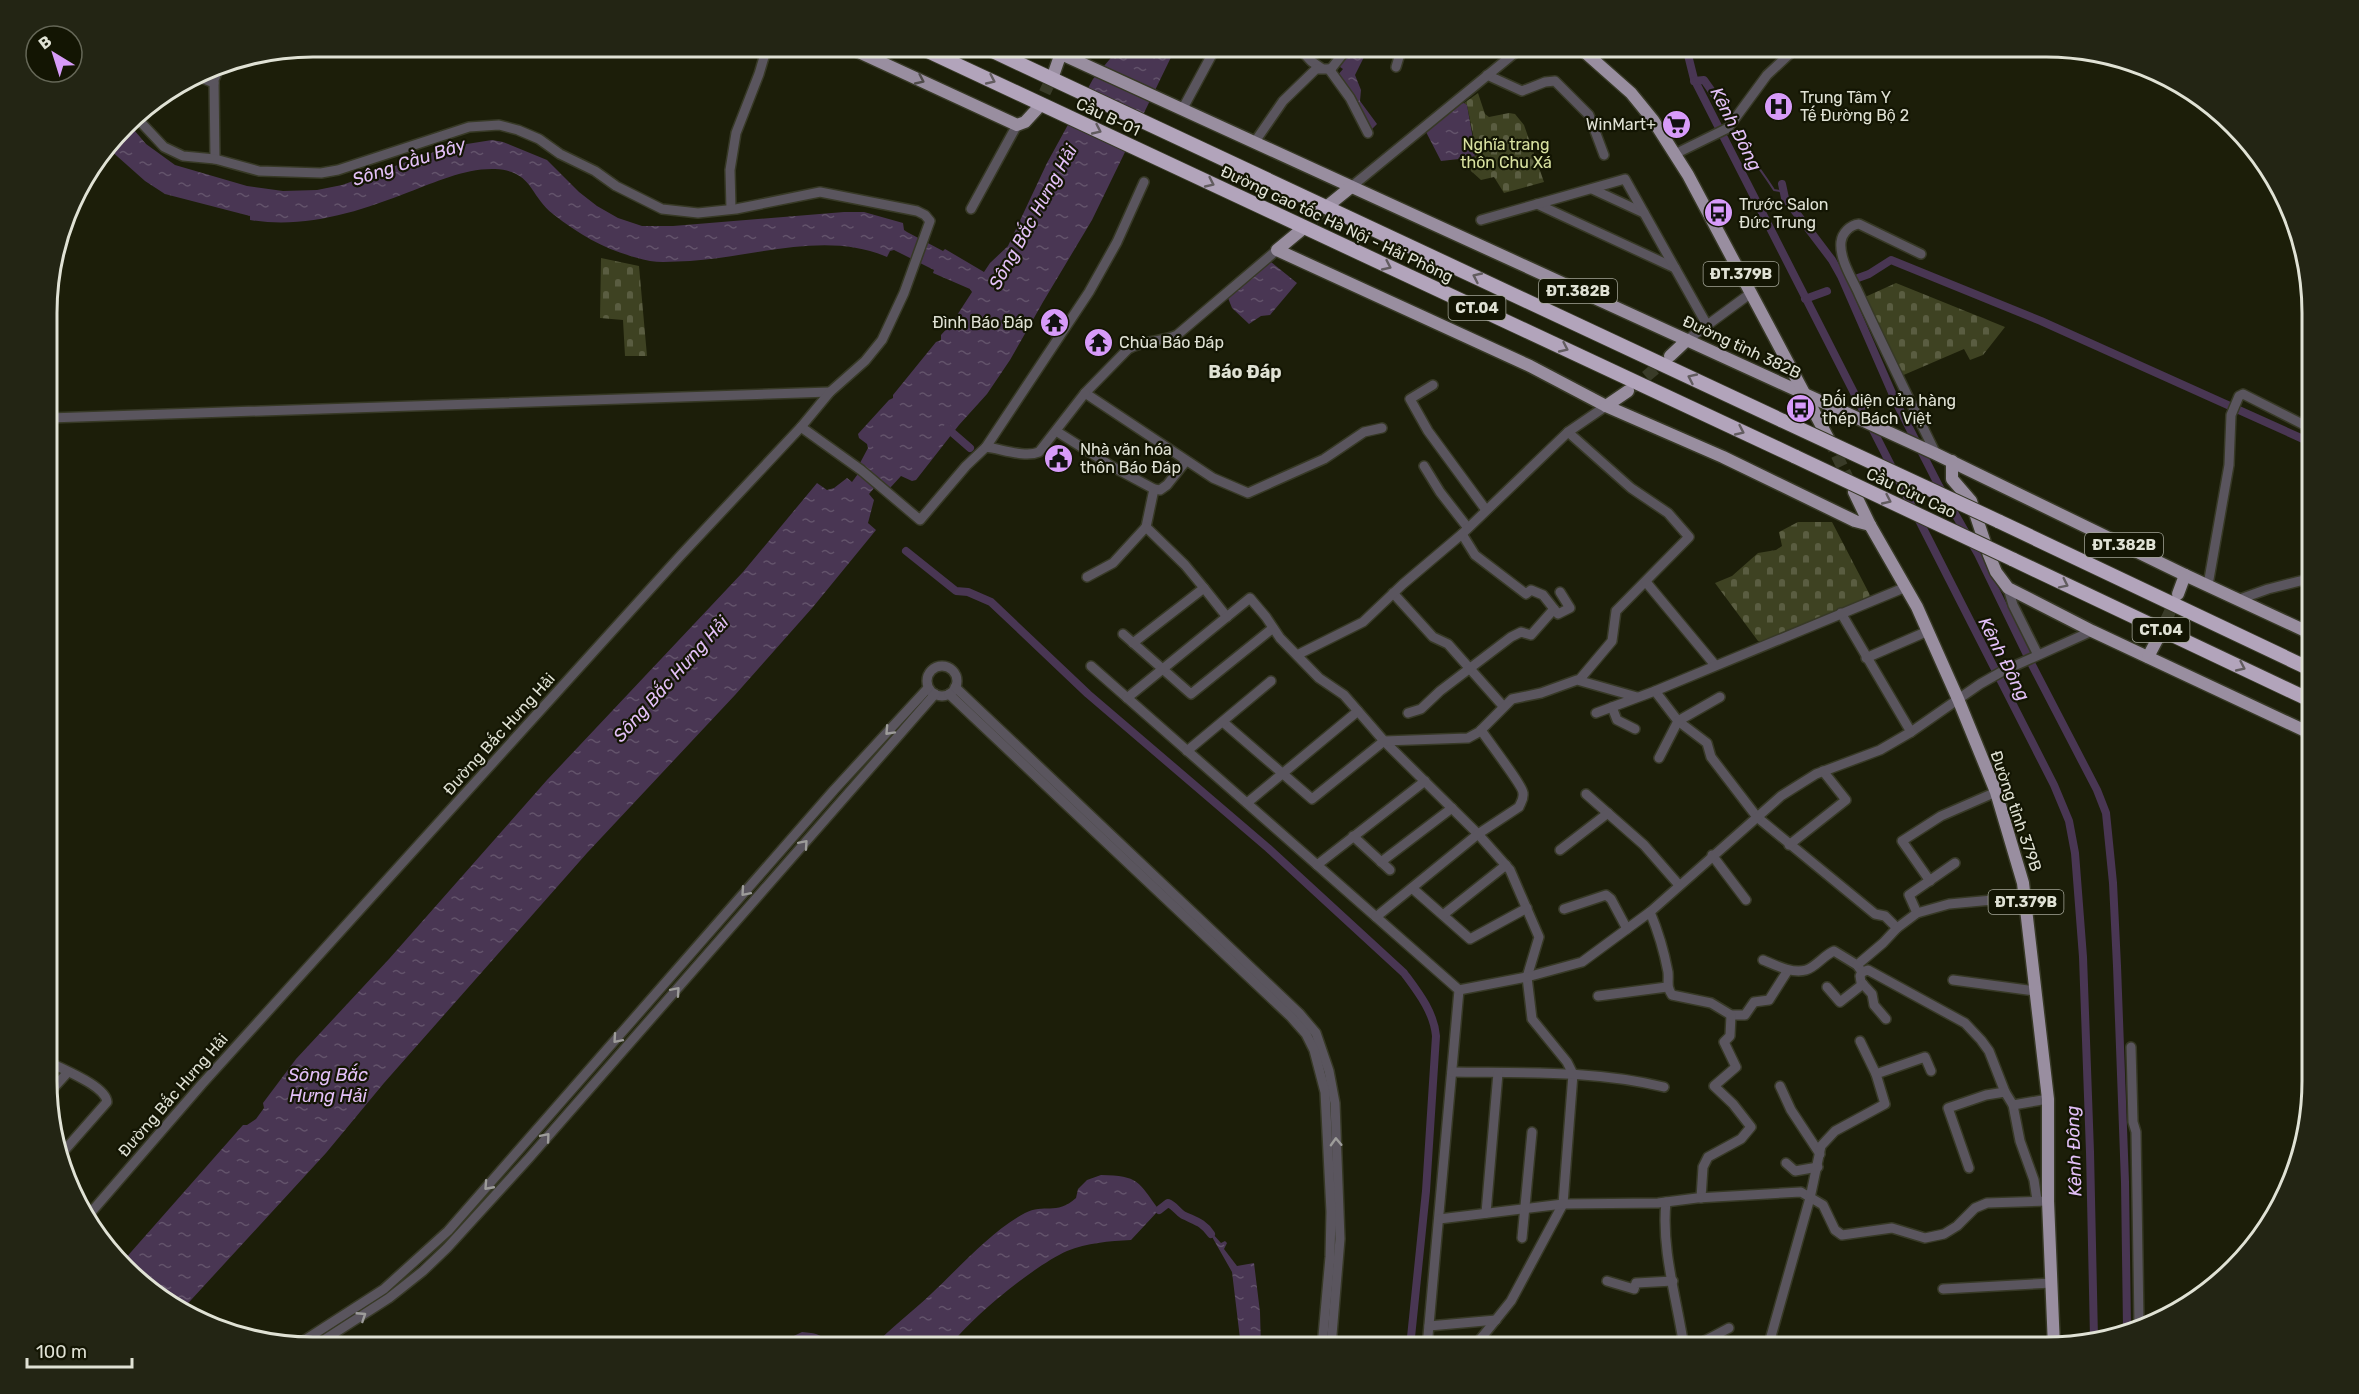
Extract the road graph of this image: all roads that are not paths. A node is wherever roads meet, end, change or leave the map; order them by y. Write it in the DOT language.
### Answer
graph roads {
  1 [pos="764,57"];
  2 [pos="872,57"];
  3 [pos="942,57"];
  4 [pos="1009,57"];
  5 [pos="1060,57"];
  6 [pos="1072,57"];
  7 [pos="1209,57"];
  8 [pos="1308,57"];
  9 [pos="1336,57"];
  10 [pos="1399,57"];
  11 [pos="1509,57"];
  12 [pos="1591,57"];
  13 [pos="1786,57"];
  14 [pos="1396,67"];
  15 [pos="1325,68"];
  16 [pos="1487,75"];
  17 [pos="214,76"];
  18 [pos="1054,77"];
  19 [pos="207,80"];
  20 [pos="214,83"];
  21 [pos="1040,107"];
  22 [pos="1177,108"];
  23 [pos="141,123"];
  24 [pos="1017,125"];
  25 [pos="1169,133"];
  26 [pos="1368,133"];
  27 [pos="1254,143"];
  28 [pos="1675,154"];
  29 [pos="1604,155"];
  30 [pos="1157,158"];
  31 [pos="215,159"];
  32 [pos="1144,182"];
  33 [pos="1351,187"];
  34 [pos="1592,189"];
  35 [pos="1330,204"];
  36 [pos="1537,204"];
  37 [pos="730,209"];
  38 [pos="971,209"];
  39 [pos="1644,213"];
  40 [pos="1481,220"];
  41 [pos="1300,231"];
  42 [pos="1277,250"];
  43 [pos="1921,254"];
  44 [pos="1675,268"];
  45 [pos="1751,293"];
  46 [pos="1707,325"];
  47 [pos="1686,340"];
  48 [pos="1670,356"];
  49 [pos="1791,368"];
  50 [pos="1772,379"];
  51 [pos="1433,385"];
  52 [pos="1628,391"];
  53 [pos="830,392"];
  54 [pos="1084,393"];
  55 [pos="1805,394"];
  56 [pos="1606,406"];
  57 [pos="57,418"];
  58 [pos="1783,421"];
  59 [pos="2302,424"];
  60 [pos="801,427"];
  61 [pos="1382,428"];
  62 [pos="1056,431"];
  63 [pos="1568,432"];
  64 [pos="1828,438"];
  65 [pos="986,447"];
  66 [pos="1933,452"];
  67 [pos="1796,457"];
  68 [pos="1186,460"];
  69 [pos="1952,461"];
  70 [pos="1424,466"];
  71 [pos="1154,489"];
  72 [pos="1854,492"];
  73 [pos="1486,510"];
  74 [pos="1870,525"];
  75 [pos="1146,527"];
  76 [pos="1465,531"];
  77 [pos="2106,573"];
  78 [pos="2185,575"];
  79 [pos="1087,577"];
  80 [pos="2302,580"];
  81 [pos="1646,582"];
  82 [pos="2208,585"];
  83 [pos="1906,587"];
  84 [pos="1204,588"];
  85 [pos="2007,588"];
  86 [pos="1560,592"];
  87 [pos="1393,593"];
  88 [pos="2178,594"];
  89 [pos="2240,600"];
  90 [pos="1554,609"];
  91 [pos="1841,613"];
  92 [pos="1227,617"];
  93 [pos="1273,628"];
  94 [pos="2302,629"];
  95 [pos="1928,631"];
  96 [pos="2092,631"];
  97 [pos="1123,634"];
  98 [pos="2159,636"];
  99 [pos="1133,643"];
  100 [pos="1297,655"];
  101 [pos="2037,656"];
  102 [pos="2148,657"];
  103 [pos="1866,658"];
  104 [pos="2302,658"];
  105 [pos="1716,665"];
  106 [pos="2302,665"];
  107 [pos="1090,666"];
  108 [pos="1469,668"];
  109 [pos="1163,669"];
  110 [pos="1580,679"];
  111 [pos="1271,681"];
  112 [pos="952,690"];
  113 [pos="932,691"];
  114 [pos="1655,691"];
  115 [pos="1637,696"];
  116 [pos="2302,696"];
  117 [pos="1720,697"];
  118 [pos="1128,698"];
  119 [pos="1958,699"];
  120 [pos="1503,706"];
  121 [pos="1612,707"];
  122 [pos="1358,711"];
  123 [pos="1408,713"];
  124 [pos="1596,713"];
  125 [pos="1678,721"];
  126 [pos="1223,722"];
  127 [pos="1635,729"];
  128 [pos="2302,729"];
  129 [pos="1481,730"];
  130 [pos="1911,732"];
  131 [pos="1384,741"];
  132 [pos="1187,751"];
  133 [pos="1659,758"];
  134 [pos="1823,771"];
  135 [pos="1282,774"];
  136 [pos="1425,781"];
  137 [pos="1996,792"];
  138 [pos="1586,794"];
  139 [pos="1247,803"];
  140 [pos="1452,808"];
  141 [pos="1608,813"];
  142 [pos="1757,817"];
  143 [pos="1478,834"];
  144 [pos="1353,836"];
  145 [pos="1789,845"];
  146 [pos="1560,850"];
  147 [pos="1712,855"];
  148 [pos="1381,861"];
  149 [pos="1955,863"];
  150 [pos="1317,865"];
  151 [pos="1506,865"];
  152 [pos="1390,870"];
  153 [pos="761,875"];
  154 [pos="1930,881"];
  155 [pos="770,884"];
  156 [pos="1679,885"];
  157 [pos="1412,888"];
  158 [pos="2025,897"];
  159 [pos="1746,900"];
  160 [pos="1527,908"];
  161 [pos="1564,909"];
  162 [pos="1650,912"];
  163 [pos="1917,913"];
  164 [pos="1443,915"];
  165 [pos="1376,917"];
  166 [pos="1897,928"];
  167 [pos="1627,929"];
  168 [pos="1762,960"];
  169 [pos="1860,968"];
  170 [pos="1788,970"];
  171 [pos="1527,977"];
  172 [pos="1953,980"];
  173 [pos="1863,984"];
  174 [pos="1667,987"];
  175 [pos="1827,987"];
  176 [pos="1459,990"];
  177 [pos="2035,991"];
  178 [pos="1598,996"];
  179 [pos="1731,1015"];
  180 [pos="1886,1019"];
  181 [pos="1860,1041"];
  182 [pos="2131,1047"];
  183 [pos="603,1055"];
  184 [pos="612,1062"];
  185 [pos="57,1066"];
  186 [pos="1932,1071"];
  187 [pos="68,1072"];
  188 [pos="1452,1072"];
  189 [pos="1498,1073"];
  190 [pos="1573,1074"];
  191 [pos="1876,1074"];
  192 [pos="57,1084"];
  193 [pos="1780,1086"];
  194 [pos="1664,1087"];
  195 [pos="2005,1092"];
  196 [pos="2048,1099"];
  197 [pos="2013,1105"];
  198 [pos="1532,1132"];
  199 [pos="66,1148"];
  200 [pos="1820,1154"];
  201 [pos="1786,1163"];
  202 [pos="1818,1167"];
  203 [pos="1969,1168"];
  204 [pos="1701,1198"];
  205 [pos="1810,1198"];
  206 [pos="2042,1201"];
  207 [pos="1666,1202"];
  208 [pos="1563,1204"];
  209 [pos="1335,1205"];
  210 [pos="1524,1209"];
  211 [pos="92,1211"];
  212 [pos="1486,1213"];
  213 [pos="1439,1218"];
  214 [pos="1522,1238"];
  215 [pos="409,1267"];
  216 [pos="416,1276"];
  217 [pos="1607,1281"];
  218 [pos="1673,1281"];
  219 [pos="2052,1283"];
  220 [pos="1943,1289"];
  221 [pos="1496,1320"];
  222 [pos="2139,1320"];
  223 [pos="1477,1322"];
  224 [pos="1429,1326"];
  225 [pos="1729,1328"];
  226 [pos="311,1337"];
  227 [pos="329,1337"];
  228 [pos="1323,1337"];
  229 [pos="1332,1337"];
  230 [pos="1428,1337"];
  231 [pos="1476,1337"];
  232 [pos="1482,1337"];
  233 [pos="1683,1337"];
  234 [pos="1712,1337"];
  235 [pos="1771,1337"];
  236 [pos="2054,1337"];
  1 -- 37 [label="street"];
  2 -- 24 [label="main road, one-way"];
  3 -- 21 [label="highway, CT.04, one-way"];
  4 -- 18 [label="highway, CT.04"];
  5 -- 18 [label="main road"];
  6 -- 22 [label="main road, Đường tỉnh 382B"];
  7 -- 22 [label="street"];
  8 -- 15 [label="street"];
  9 -- 15 [label="street"];
  10 -- 14 [label="street"];
  11 -- 16 [label="street"];
  12 -- 28 [label="main road"];
  13 -- 28 [label="street"];
  15 -- 26 [label="street"];
  15 -- 27 [label="street"];
  16 -- 29 [label="street"];
  16 -- 33 [label="street"];
  17 -- 20 [label="street"];
  18 -- 25 [label="highway, Cầu B-01 / CT.04"];
  19 -- 20 [label="street"];
  20 -- 31 [label="street"];
  21 -- 24 [label="main road"];
  21 -- 30 [label="highway, Cầu B-01 / CT.04, one-way"];
  22 -- 27 [label="main road, Đường tỉnh 382B"];
  23 -- 31 [label="street"];
  24 -- 38 [label="street"];
  58 -- 25 [label="highway, Đường cao tốc Hà Nội - Hải Phòng / CT.04, one-way"];
  27 -- 33 [label="main road, Đường tỉnh 382B"];
  28 -- 45 [label="main road, ĐT.379B"];
  30 -- 67 [label="highway, Đường cao tốc Hà Nội - Hải Phòng / CT.04, one-way"];
  31 -- 37 [label="street"];
  32 -- 65 [label="street"];
  33 -- 35 [label="main road"];
  33 -- 47 [label="main road, Đường tỉnh 382B / ĐT.382B"];
  34 -- 36 [label="street"];
  34 -- 39 [label="street"];
  34 -- 39 [label="street"];
  36 -- 40 [label="street"];
  36 -- 44 [label="street"];
  37 -- 53 [label="street, Đường Bắc Hưng Hải"];
  39 -- 44 [label="street"];
  41 -- 42 [label="main road"];
  42 -- 54 [label="street"];
  42 -- 56 [label="main road"];
  43 -- 66 [label="street"];
  44 -- 46 [label="street"];
  45 -- 46 [label="street"];
  45 -- 49 [label="main road, ĐT.379B"];
  46 -- 47 [label="street"];
  47 -- 48 [label="main road"];
  47 -- 50 [label="main road, Đường tỉnh 382B / ĐT.382B"];
  49 -- 50 [label="main road"];
  49 -- 55 [label="main road, ĐT.379B"];
  50 -- 55 [label="main road, Đường tỉnh 382B / ĐT.382B"];
  51 -- 73 [label="street"];
  52 -- 56 [label="main road"];
  53 -- 57 [label="street"];
  53 -- 60 [label="street, Đường Bắc Hưng Hải"];
  54 -- 62 [label="street"];
  54 -- 68 [label="street"];
  55 -- 64 [label="main road, ĐT.379B"];
  55 -- 66 [label="main road, Đường tỉnh 382B / ĐT.382B"];
  56 -- 63 [label="street"];
  56 -- 74 [label="main road"];
  58 -- 77 [label="highway, Cầu Cửu Cao / CT.04, bridge"];
  59 -- 82 [label="street"];
  60 -- 65 [label="street"];
  60 -- 211 [label="street, Đường Bắc Hưng Hải"];
  61 -- 68 [label="street"];
  62 -- 65 [label="street"];
  62 -- 71 [label="street"];
  63 -- 73 [label="street"];
  63 -- 81 [label="street"];
  66 -- 69 [label="main road, Đường tỉnh 382B / ĐT.382B"];
  67 -- 116 [label="highway, Cầu Cửu Cao / CT.04, one-way, bridge"];
  68 -- 71 [label="street"];
  69 -- 78 [label="main road, Đường tỉnh 382B / ĐT.382B"];
  69 -- 85 [label="main road"];
  70 -- 76 [label="street"];
  71 -- 75 [label="street"];
  72 -- 74 [label="main road, Đường tỉnh 379B / ĐT.379B"];
  73 -- 76 [label="street"];
  74 -- 83 [label="main road, Đường tỉnh 379B / ĐT.379B"];
  75 -- 79 [label="street"];
  75 -- 84 [label="street"];
  76 -- 87 [label="street"];
  76 -- 90 [label="street"];
  77 -- 104 [label="highway"];
  77 -- 106 [label="highway, CT.04"];
  78 -- 82 [label="main road, Đường tỉnh 382B / ĐT.382B"];
  78 -- 88 [label="main road"];
  80 -- 89 [label="street"];
  81 -- 105 [label="street"];
  81 -- 110 [label="street"];
  82 -- 89 [label="main road, Đường tỉnh 382B / ĐT.382B"];
  83 -- 91 [label="street"];
  83 -- 95 [label="main road, Đường tỉnh 379B / ĐT.379B"];
  84 -- 92 [label="street"];
  84 -- 99 [label="street"];
  85 -- 96 [label="main road"];
  85 -- 101 [label="street"];
  86 -- 90 [label="street"];
  87 -- 100 [label="street"];
  87 -- 108 [label="street"];
  89 -- 94 [label="main road, Đường tỉnh 382B / ĐT.382B"];
  90 -- 108 [label="street"];
  91 -- 103 [label="street"];
  91 -- 105 [label="street"];
  92 -- 93 [label="street"];
  92 -- 109 [label="street"];
  93 -- 100 [label="street"];
  93 -- 109 [label="street"];
  95 -- 103 [label="street"];
  95 -- 119 [label="main road, Đường tỉnh 379B / ĐT.379B"];
  96 -- 101 [label="street"];
  96 -- 102 [label="main road"];
  97 -- 99 [label="street"];
  98 -- 102 [label="main road"];
  99 -- 109 [label="street"];
  100 -- 122 [label="street"];
  101 -- 119 [label="street"];
  102 -- 128 [label="main road"];
  103 -- 130 [label="street"];
  105 -- 114 [label="street"];
  107 -- 118 [label="street"];
  108 -- 120 [label="street"];
  108 -- 123 [label="street"];
  109 -- 118 [label="street"];
  110 -- 115 [label="street"];
  110 -- 120 [label="street"];
  111 -- 126 [label="street"];
  112 -- 113 [label="street"];
  112 -- 113 [label="street"];
  112 -- 209 [label="street"];
  113 -- 153 [label="street, one-way"];
  155 -- 113 [label="street, one-way"];
  114 -- 115 [label="street"];
  114 -- 125 [label="street"];
  115 -- 121 [label="street"];
  117 -- 125 [label="street"];
  118 -- 132 [label="street"];
  119 -- 130 [label="street"];
  119 -- 137 [label="main road, Đường tỉnh 379B / ĐT.379B"];
  120 -- 129 [label="street"];
  121 -- 124 [label="street"];
  121 -- 127 [label="street"];
  122 -- 131 [label="street"];
  122 -- 135 [label="street"];
  125 -- 133 [label="street"];
  125 -- 142 [label="street"];
  126 -- 132 [label="street"];
  126 -- 135 [label="street"];
  129 -- 131 [label="street"];
  129 -- 143 [label="street"];
  130 -- 134 [label="street"];
  131 -- 135 [label="street"];
  131 -- 136 [label="street"];
  132 -- 139 [label="street"];
  134 -- 142 [label="street"];
  134 -- 145 [label="street"];
  135 -- 139 [label="street"];
  136 -- 140 [label="street"];
  136 -- 144 [label="street"];
  137 -- 154 [label="street"];
  137 -- 158 [label="main road, Đường tỉnh 379B / ĐT.379B"];
  138 -- 141 [label="street"];
  139 -- 150 [label="street"];
  140 -- 143 [label="street"];
  140 -- 148 [label="street"];
  141 -- 146 [label="street"];
  141 -- 156 [label="street"];
  142 -- 145 [label="street"];
  142 -- 147 [label="street"];
  143 -- 151 [label="street"];
  143 -- 157 [label="street"];
  144 -- 148 [label="street"];
  144 -- 150 [label="street"];
  145 -- 166 [label="street"];
  147 -- 156 [label="street"];
  147 -- 159 [label="street"];
  148 -- 152 [label="street"];
  149 -- 154 [label="street"];
  150 -- 165 [label="street"];
  151 -- 160 [label="street"];
  151 -- 164 [label="street"];
  153 -- 155 [label="street"];
  153 -- 183 [label="street, one-way"];
  154 -- 163 [label="street"];
  184 -- 155 [label="street, one-way"];
  156 -- 162 [label="street"];
  157 -- 164 [label="street"];
  157 -- 165 [label="street"];
  158 -- 163 [label="street"];
  158 -- 177 [label="main road, Đường tỉnh 379B / ĐT.379B"];
  160 -- 164 [label="street"];
  160 -- 171 [label="street"];
  161 -- 167 [label="street"];
  162 -- 167 [label="street"];
  162 -- 174 [label="street"];
  163 -- 166 [label="street"];
  165 -- 176 [label="street"];
  166 -- 169 [label="street"];
  167 -- 171 [label="street"];
  168 -- 170 [label="street"];
  169 -- 170 [label="street"];
  169 -- 173 [label="street"];
  169 -- 195 [label="street"];
  170 -- 179 [label="street"];
  171 -- 176 [label="street"];
  171 -- 190 [label="street"];
  172 -- 177 [label="street"];
  173 -- 175 [label="street"];
  173 -- 180 [label="street"];
  174 -- 178 [label="street"];
  174 -- 179 [label="street"];
  176 -- 188 [label="street"];
  177 -- 196 [label="main road, Đường tỉnh 379B / ĐT.379B"];
  179 -- 204 [label="street"];
  181 -- 191 [label="street"];
  182 -- 222 [label="street"];
  183 -- 184 [label="street"];
  183 -- 215 [label="street, one-way"];
  216 -- 184 [label="street, one-way"];
  185 -- 187 [label="street"];
  186 -- 191 [label="street"];
  187 -- 192 [label="street"];
  187 -- 199 [label="street"];
  188 -- 189 [label="street"];
  188 -- 213 [label="street"];
  189 -- 190 [label="street"];
  189 -- 212 [label="street"];
  190 -- 194 [label="street"];
  190 -- 208 [label="street"];
  191 -- 200 [label="street"];
  193 -- 200 [label="street"];
  195 -- 197 [label="street"];
  195 -- 203 [label="street"];
  196 -- 197 [label="street"];
  196 -- 206 [label="main road, Đường tỉnh 379B / ĐT.379B"];
  197 -- 206 [label="street"];
  198 -- 210 [label="street"];
  200 -- 202 [label="street"];
  201 -- 202 [label="street"];
  202 -- 205 [label="street"];
  204 -- 205 [label="street"];
  204 -- 207 [label="street"];
  205 -- 206 [label="street"];
  205 -- 235 [label="street"];
  206 -- 219 [label="main road, Đường tỉnh 379B / ĐT.379B"];
  207 -- 208 [label="street"];
  207 -- 218 [label="street"];
  208 -- 210 [label="street"];
  208 -- 221 [label="street"];
  209 -- 228 [label="street"];
  209 -- 229 [label="street"];
  210 -- 212 [label="street"];
  210 -- 214 [label="street"];
  212 -- 213 [label="street"];
  213 -- 224 [label="street"];
  215 -- 216 [label="street"];
  215 -- 226 [label="street"];
  227 -- 216 [label="street, one-way"];
  217 -- 218 [label="street"];
  218 -- 233 [label="street"];
  219 -- 220 [label="street"];
  219 -- 236 [label="main road, Đường tỉnh 379B / ĐT.379B"];
  221 -- 223 [label="street"];
  221 -- 232 [label="street"];
  223 -- 224 [label="street"];
  223 -- 231 [label="street"];
  224 -- 230 [label="street"];
  225 -- 234 [label="street"];
}
